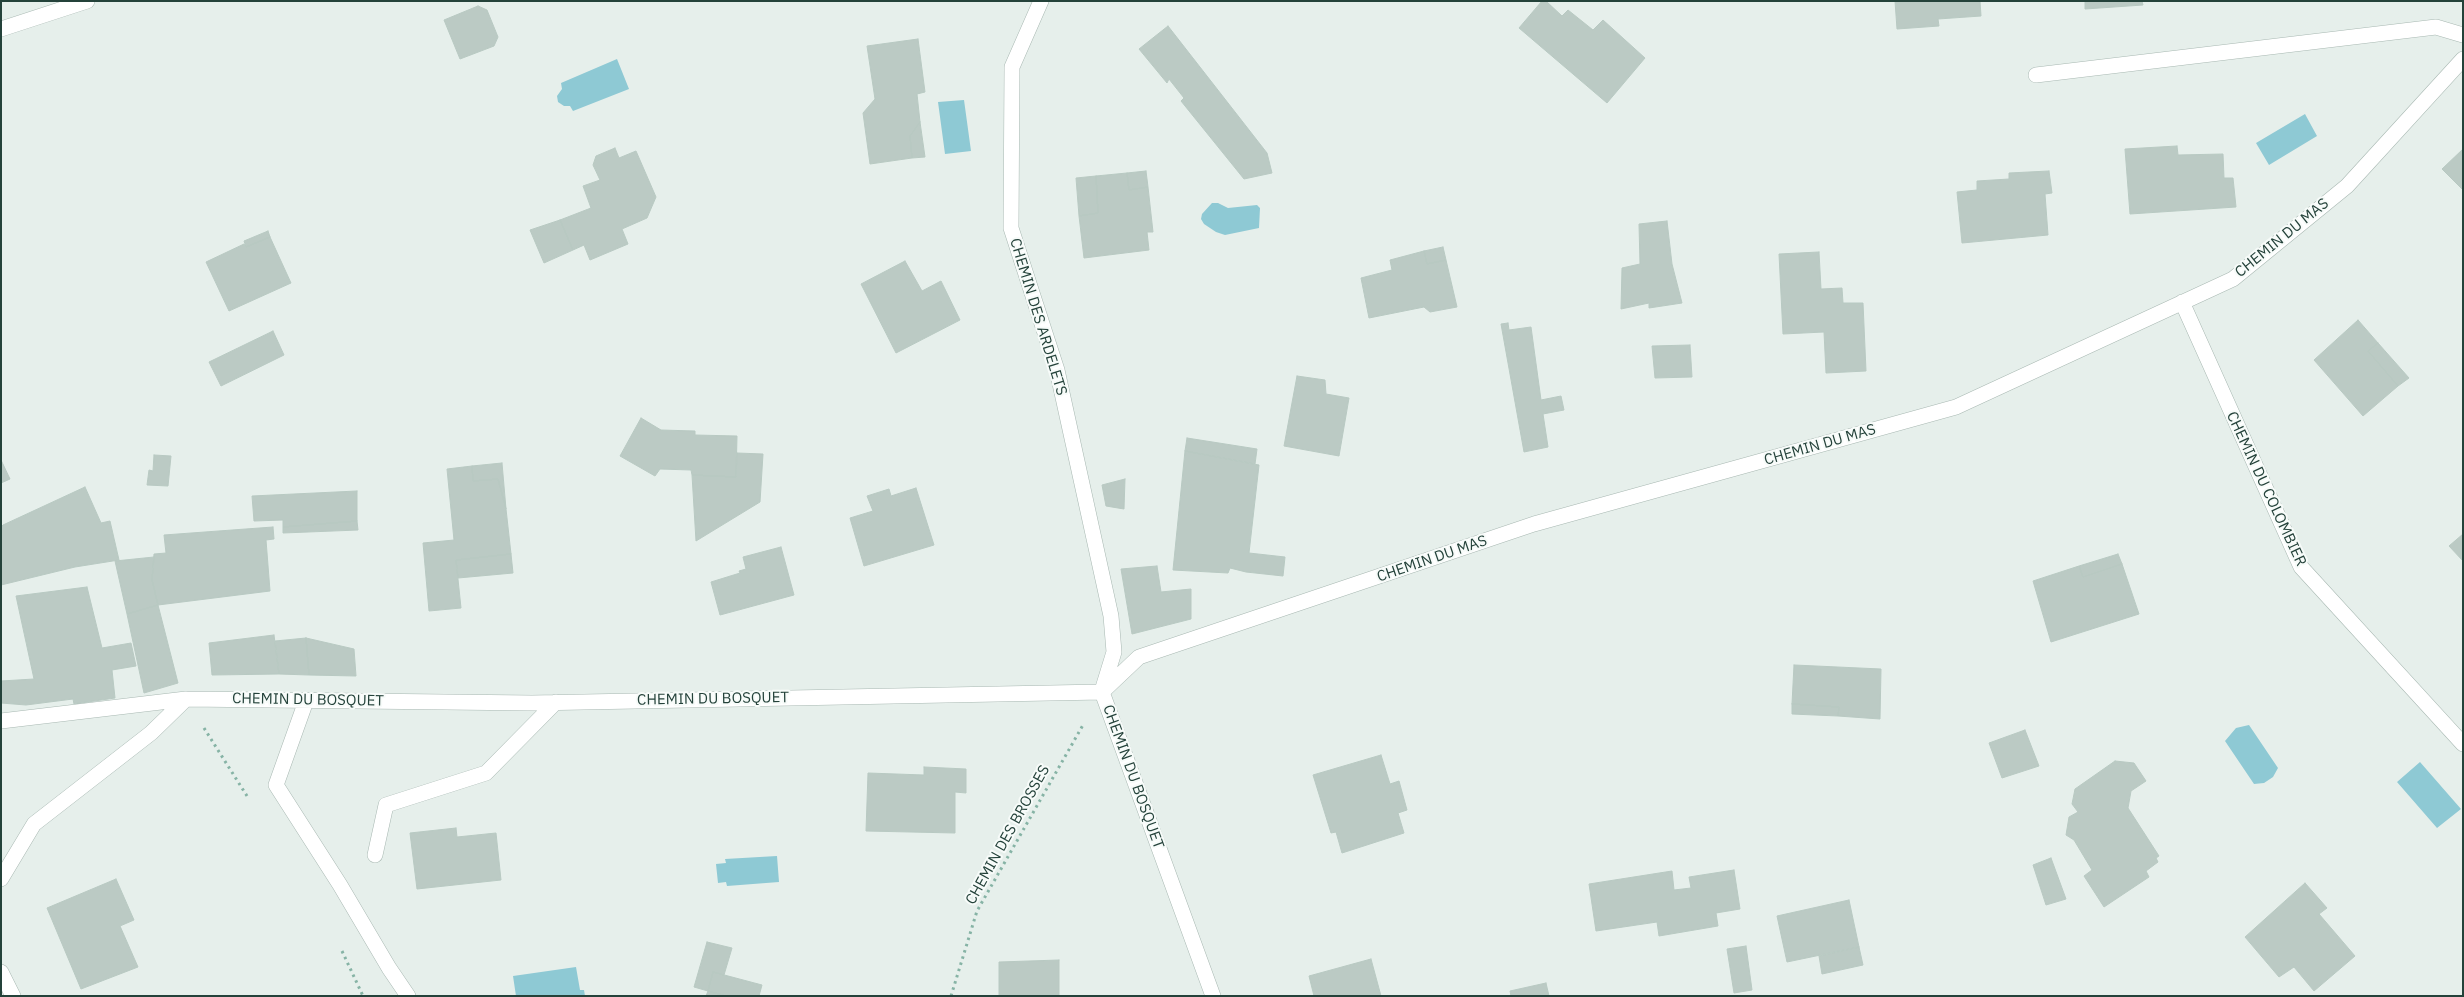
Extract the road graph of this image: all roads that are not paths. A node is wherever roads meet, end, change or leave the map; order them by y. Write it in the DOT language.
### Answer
graph roads {
  1 [pos="87,1"];
  2 [pos="1041,1"];
  3 [pos="1,29"];
  4 [pos="2463,35"];
  5 [pos="2463,59"];
  6 [pos="2036,75"];
  7 [pos="2182,302"];
  8 [pos="1102,692"];
  9 [pos="186,699"];
  10 [pos="306,701"];
  11 [pos="556,702"];
  12 [pos="1,721"];
  13 [pos="2463,744"];
  14 [pos="375,855"];
  15 [pos="1,879"];
  16 [pos="1,972"];
  17 [pos="13,996"];
  18 [pos="408,996"];
  19 [pos="1213,996"];
  1 -- 3 [label="street"];
  2 -- 8 [label="street, CHEMIN DES ARDELETS"];
  4 -- 6 [label="street"];
  5 -- 7 [label="street, CHEMIN DU MAS"];
  7 -- 8 [label="street, CHEMIN DU MAS"];
  7 -- 13 [label="street, CHEMIN DU COLOMBIER"];
  8 -- 11 [label="street, CHEMIN DU BOSQUET"];
  8 -- 19 [label="street, CHEMIN DU BOSQUET"];
  9 -- 10 [label="street, CHEMIN DU BOSQUET"];
  9 -- 12 [label="street, CHEMIN DU BOSQUET"];
  9 -- 15 [label="street"];
  10 -- 11 [label="street, CHEMIN DU BOSQUET"];
  10 -- 18 [label="street"];
  11 -- 14 [label="street"];
  16 -- 17 [label="street"];
}
